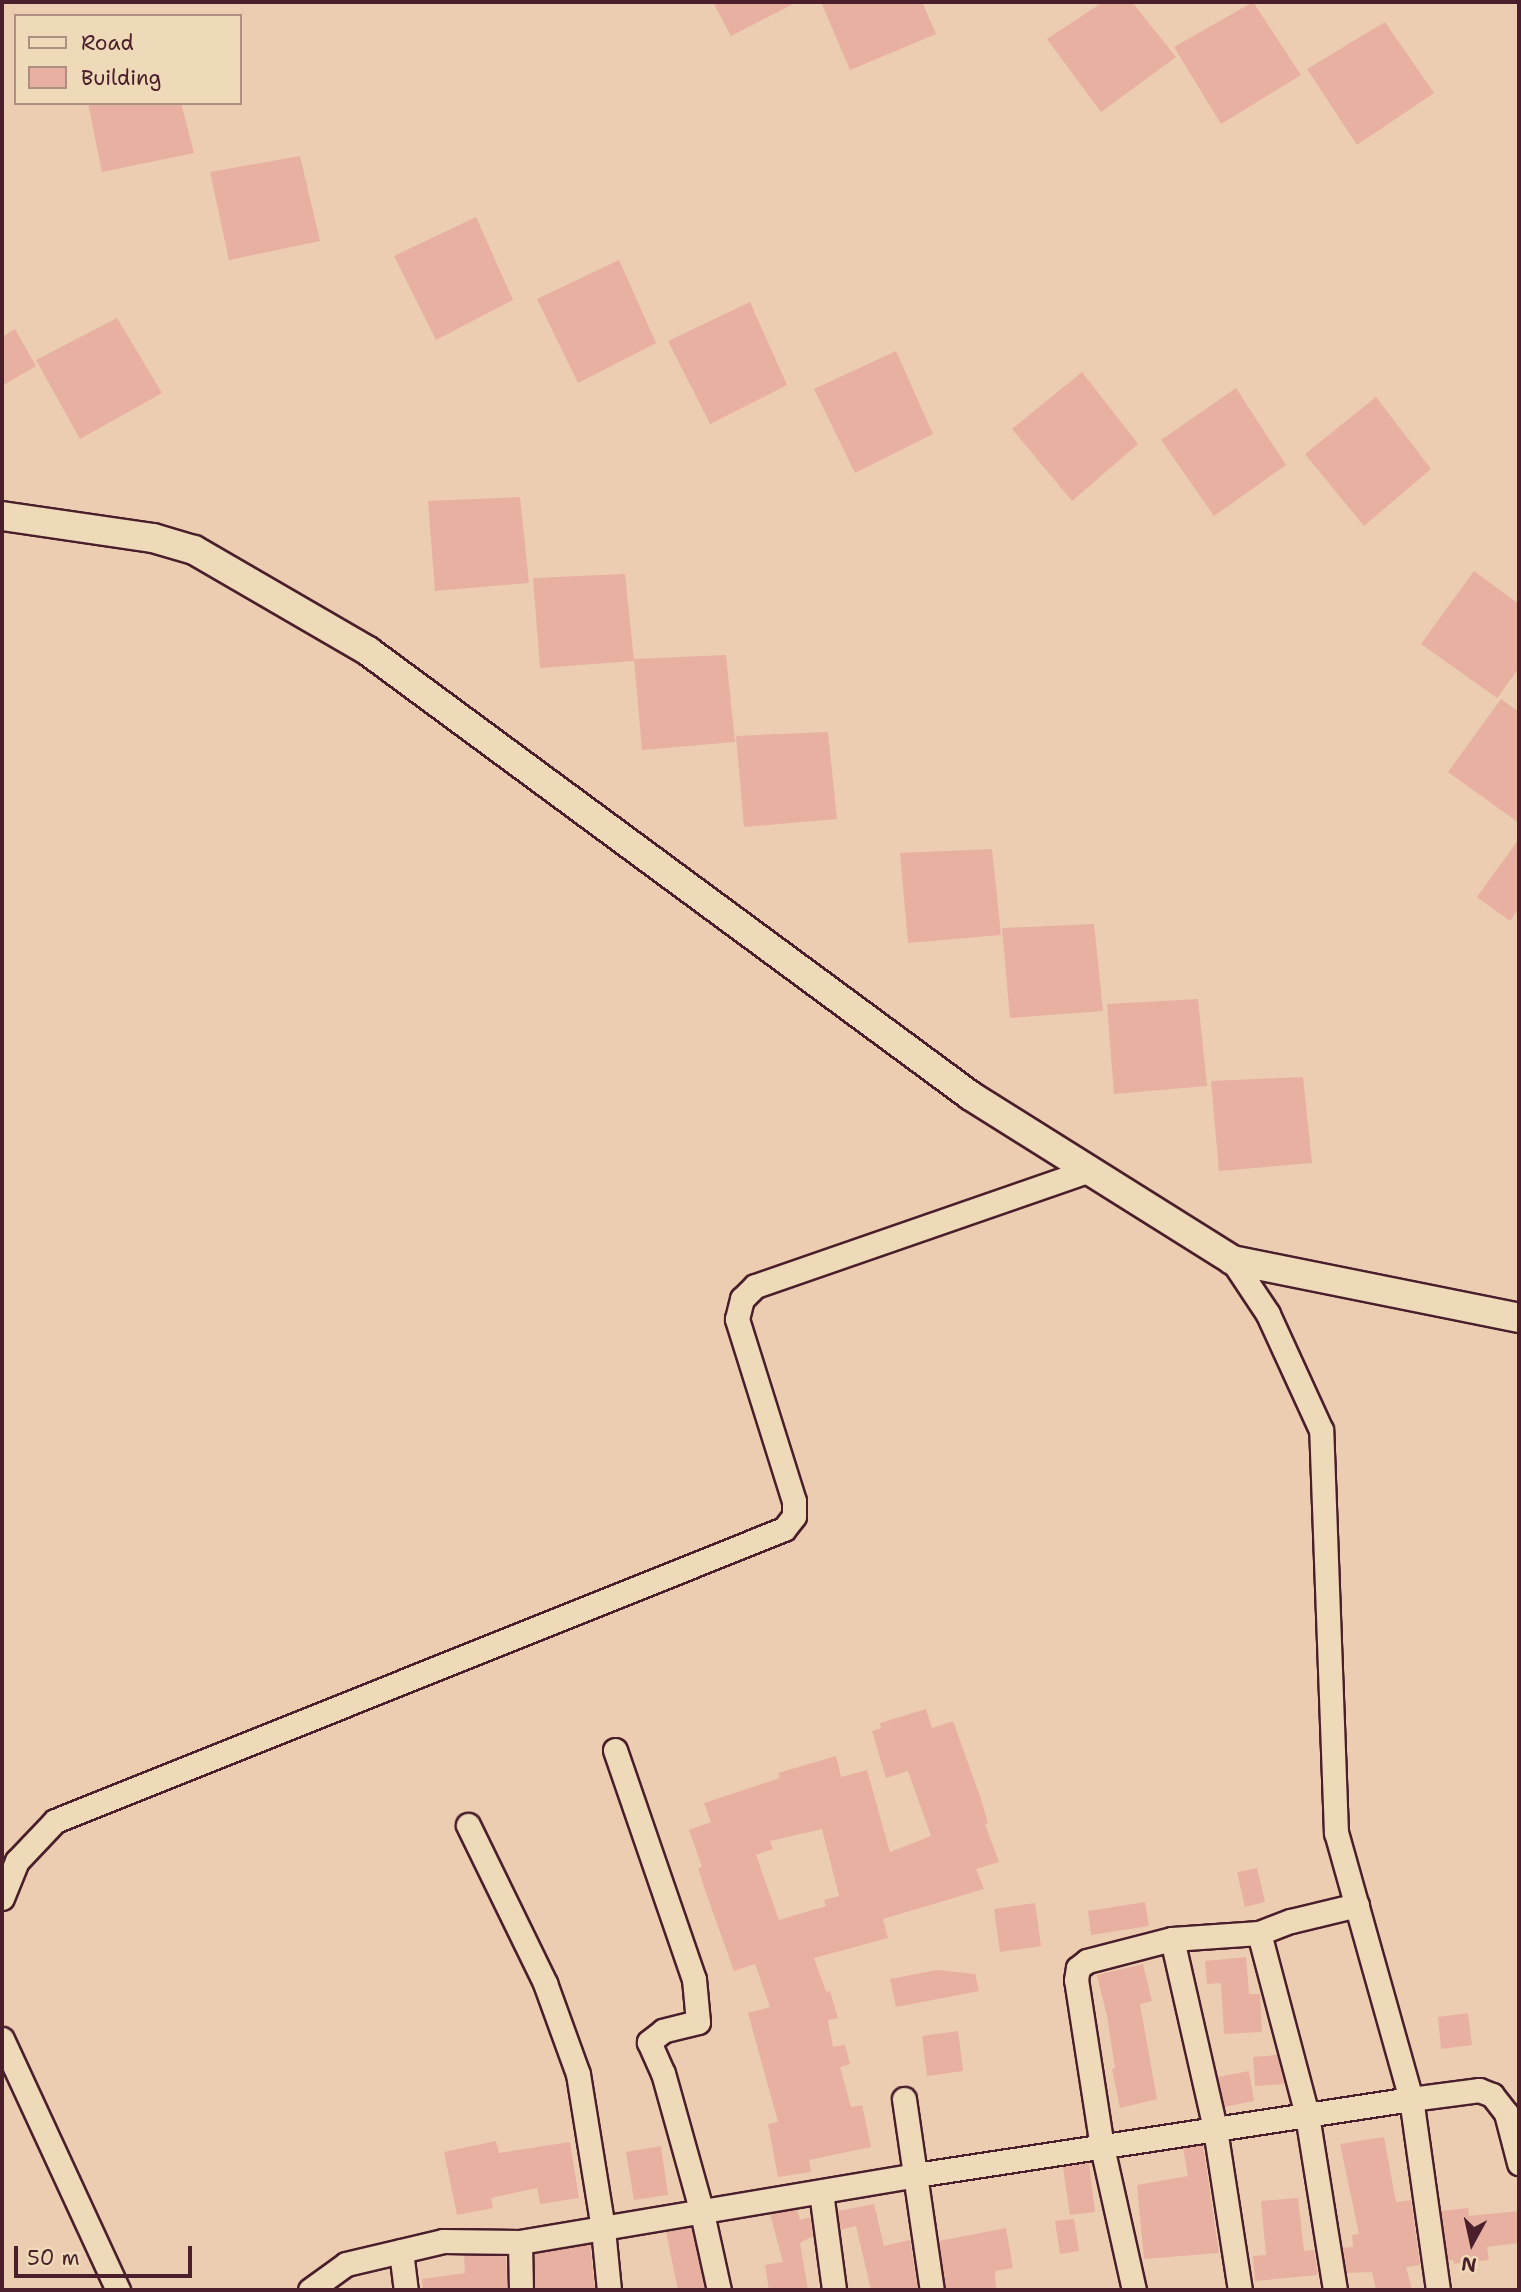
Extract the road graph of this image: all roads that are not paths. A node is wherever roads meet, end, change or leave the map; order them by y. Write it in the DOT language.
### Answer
graph roads {
  1 [pos="2,516"];
  2 [pos="1087,1171"];
  3 [pos="1231,1260"];
  4 [pos="1519,1318"];
  5 [pos="615,1750"];
  6 [pos="468,1825"];
  7 [pos="2,1898"];
  8 [pos="1357,1905"];
  9 [pos="1259,1933"];
  10 [pos="1172,1940"];
  11 [pos="2,2039"];
  12 [pos="904,2099"];
  13 [pos="1411,2099"];
  14 [pos="1307,2115"];
  15 [pos="1215,2129"];
  16 [pos="1102,2147"];
  17 [pos="1519,2163"];
  18 [pos="916,2175"];
  19 [pos="821,2192"];
  20 [pos="702,2213"];
  21 [pos="603,2229"];
  22 [pos="520,2242"];
  23 [pos="401,2251"];
  24 [pos="118,2290"];
  25 [pos="310,2290"];
  26 [pos="406,2290"];
  27 [pos="521,2290"];
  28 [pos="609,2290"];
  29 [pos="719,2290"];
  30 [pos="834,2290"];
  31 [pos="932,2290"];
  32 [pos="1134,2290"];
  33 [pos="1240,2290"];
  34 [pos="1335,2290"];
  35 [pos="1438,2290"];
  1 -- 2 [label="street"];
  2 -- 3 [label="street"];
  2 -- 7 [label="street"];
  3 -- 4 [label="street"];
  3 -- 8 [label="street"];
  5 -- 20 [label="street"];
  6 -- 21 [label="street"];
  8 -- 9 [label="street"];
  8 -- 13 [label="street"];
  9 -- 10 [label="street"];
  9 -- 14 [label="street"];
  10 -- 15 [label="street"];
  10 -- 16 [label="street"];
  11 -- 24 [label="street"];
  12 -- 18 [label="street"];
  13 -- 14 [label="street"];
  13 -- 17 [label="street"];
  13 -- 35 [label="street"];
  14 -- 15 [label="street"];
  14 -- 34 [label="street"];
  15 -- 16 [label="street"];
  15 -- 33 [label="street"];
  16 -- 18 [label="street"];
  16 -- 32 [label="street"];
  18 -- 19 [label="street"];
  18 -- 31 [label="street"];
  19 -- 20 [label="street"];
  19 -- 30 [label="street"];
  20 -- 21 [label="street"];
  20 -- 29 [label="street"];
  21 -- 22 [label="street"];
  21 -- 28 [label="street"];
  22 -- 23 [label="street"];
  22 -- 27 [label="street"];
  23 -- 25 [label="street"];
  23 -- 26 [label="street"];
}
